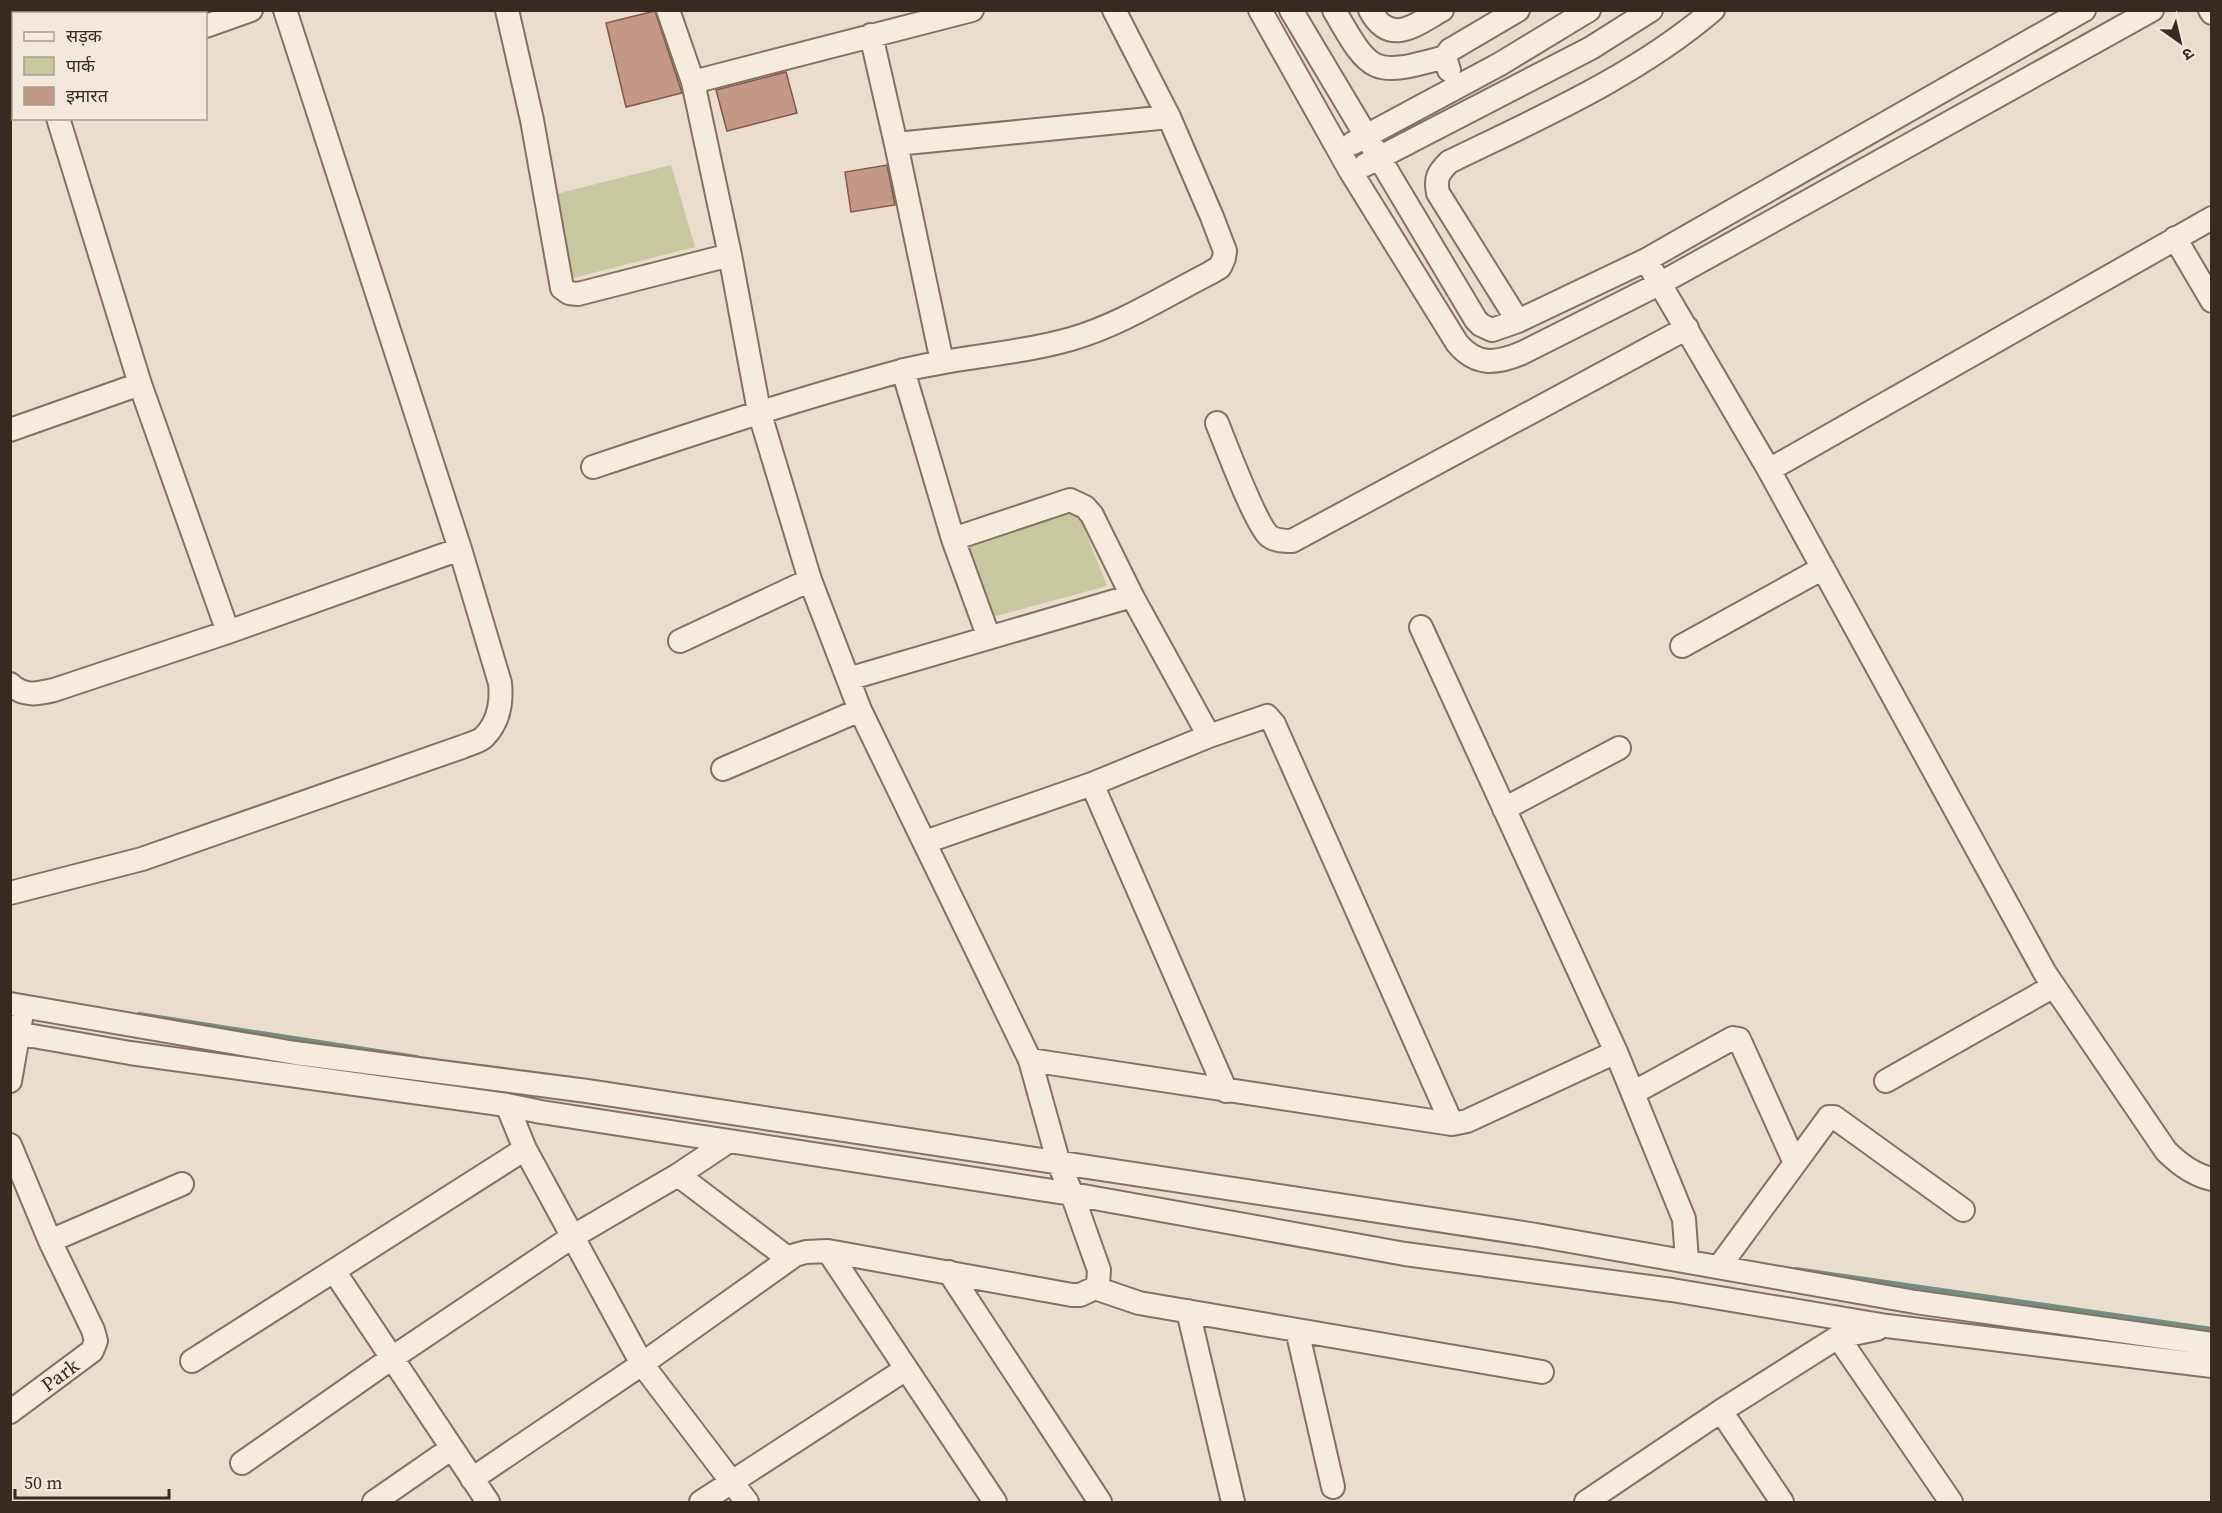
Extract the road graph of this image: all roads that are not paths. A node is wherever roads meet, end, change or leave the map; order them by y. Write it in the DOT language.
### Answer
graph roads {
  1 [pos="251,10"];
  2 [pos="285,10"];
  3 [pos="507,10"];
  4 [pos="668,10"];
  5 [pos="972,10"];
  6 [pos="1113,10"];
  7 [pos="1260,10"];
  8 [pos="1291,10"];
  9 [pos="1334,10"];
  10 [pos="1370,10"];
  11 [pos="1442,10"];
  12 [pos="1589,10"];
  13 [pos="1651,10"];
  14 [pos="1713,10"];
  15 [pos="2084,10"];
  16 [pos="2152,10"];
  17 [pos="1516,11"];
  18 [pos="207,26"];
  19 [pos="1346,31"];
  20 [pos="871,35"];
  21 [pos="1315,52"];
  22 [pos="1445,57"];
  23 [pos="693,82"];
  24 [pos="1458,87"];
  25 [pos="1169,117"];
  26 [pos="59,120"];
  27 [pos="1365,136"];
  28 [pos="896,144"];
  29 [pos="1339,151"];
  30 [pos="1377,157"];
  31 [pos="1351,172"];
  32 [pos="2211,218"];
  33 [pos="2175,238"];
  34 [pos="730,255"];
  35 [pos="1646,260"];
  36 [pos="1661,283"];
  37 [pos="2211,301"];
  38 [pos="1518,321"];
  39 [pos="1485,328"];
  40 [pos="1687,328"];
  41 [pos="1458,345"];
  42 [pos="942,362"];
  43 [pos="903,370"];
  44 [pos="140,384"];
  45 [pos="759,411"];
  46 [pos="1217,423"];
  47 [pos="10,430"];
  48 [pos="593,468"];
  49 [pos="1769,470"];
  50 [pos="953,539"];
  51 [pos="460,549"];
  52 [pos="1823,568"];
  53 [pos="810,580"];
  54 [pos="1132,596"];
  55 [pos="1421,627"];
  56 [pos="228,632"];
  57 [pos="989,638"];
  58 [pos="680,641"];
  59 [pos="1682,646"];
  60 [pos="848,679"];
  61 [pos="10,684"];
  62 [pos="860,710"];
  63 [pos="1209,736"];
  64 [pos="1619,748"];
  65 [pos="723,769"];
  66 [pos="1092,784"];
  67 [pos="1504,808"];
  68 [pos="925,842"];
  69 [pos="10,893"];
  70 [pos="2054,986"];
  71 [pos="17,1005"];
  72 [pos="14,1032"];
  73 [pos="1616,1052"];
  74 [pos="1030,1060"];
  75 [pos="10,1081"];
  76 [pos="1886,1081"];
  77 [pos="1226,1091"];
  78 [pos="1633,1093"];
  79 [pos="507,1105"];
  80 [pos="1452,1124"];
  81 [pos="729,1141"];
  82 [pos="10,1145"];
  83 [pos="525,1149"];
  84 [pos="1796,1163"];
  85 [pos="1059,1164"];
  86 [pos="678,1175"];
  87 [pos="2211,1179"];
  88 [pos="182,1184"];
  89 [pos="1072,1194"];
  90 [pos="1963,1210"];
  91 [pos="572,1237"];
  92 [pos="50,1241"];
  93 [pos="828,1251"];
  94 [pos="789,1259"];
  95 [pos="1687,1260"];
  96 [pos="1719,1267"];
  97 [pos="334,1270"];
  98 [pos="949,1272"];
  99 [pos="1095,1288"];
  100 [pos="1188,1311"];
  101 [pos="1887,1326"];
  102 [pos="1297,1330"];
  103 [pos="1838,1337"];
  104 [pos="2211,1344"];
  105 [pos="392,1358"];
  106 [pos="192,1361"];
  107 [pos="642,1364"];
  108 [pos="2211,1366"];
  109 [pos="906,1369"];
  110 [pos="1542,1372"];
  111 [pos="1721,1411"];
  112 [pos="10,1412"];
  113 [pos="452,1448"];
  114 [pos="242,1463"];
  115 [pos="472,1479"];
  116 [pos="733,1482"];
  117 [pos="1333,1487"];
  118 [pos="1612,1495"];
  119 [pos="374,1503"];
  120 [pos="488,1503"];
  121 [pos="701,1503"];
  122 [pos="747,1503"];
  123 [pos="996,1503"];
  124 [pos="1100,1503"];
  125 [pos="1233,1503"];
  126 [pos="1586,1503"];
  127 [pos="1782,1503"];
  128 [pos="1951,1503"];
  1 -- 18 [label="street"];
  2 -- 51 [label="street"];
  3 -- 34 [label="street"];
  4 -- 23 [label="street"];
  5 -- 20 [label="street"];
  6 -- 25 [label="street"];
  7 -- 29 [label="street"];
  8 -- 21 [label="street"];
  9 -- 19 [label="street"];
  10 -- 11 [label="street"];
  12 -- 24 [label="street"];
  13 -- 30 [label="street"];
  14 -- 38 [label="street"];
  15 -- 35 [label="street"];
  16 -- 36 [label="street"];
  17 -- 22 [label="street"];
  19 -- 21 [label="street"];
  19 -- 22 [label="street"];
  20 -- 23 [label="street"];
  20 -- 28 [label="street"];
  21 -- 27 [label="street"];
  22 -- 24 [label="street"];
  23 -- 34 [label="street"];
  24 -- 27 [label="street"];
  25 -- 28 [label="street"];
  25 -- 42 [label="street"];
  26 -- 44 [label="street"];
  27 -- 29 [label="street"];
  27 -- 30 [label="street"];
  28 -- 42 [label="street"];
  29 -- 31 [label="street"];
  30 -- 31 [label="street"];
  30 -- 39 [label="street"];
  31 -- 41 [label="street"];
  32 -- 33 [label="street"];
  33 -- 37 [label="street"];
  33 -- 49 [label="street"];
  34 -- 45 [label="street"];
  35 -- 36 [label="street"];
  35 -- 38 [label="street"];
  36 -- 40 [label="street"];
  36 -- 41 [label="street"];
  38 -- 39 [label="street"];
  39 -- 41 [label="street"];
  40 -- 46 [label="street"];
  40 -- 49 [label="street"];
  42 -- 43 [label="street"];
  43 -- 45 [label="street"];
  43 -- 50 [label="street"];
  44 -- 47 [label="street"];
  44 -- 56 [label="street"];
  45 -- 48 [label="street"];
  45 -- 53 [label="street"];
  49 -- 52 [label="street"];
  50 -- 54 [label="street"];
  50 -- 57 [label="street"];
  51 -- 56 [label="street"];
  51 -- 69 [label="street"];
  52 -- 59 [label="street"];
  52 -- 70 [label="street"];
  53 -- 58 [label="street"];
  53 -- 60 [label="street"];
  54 -- 57 [label="street"];
  54 -- 63 [label="street"];
  55 -- 67 [label="street"];
  56 -- 61 [label="street"];
  57 -- 60 [label="street"];
  60 -- 62 [label="street"];
  62 -- 65 [label="street"];
  62 -- 68 [label="street"];
  63 -- 66 [label="street"];
  63 -- 80 [label="street"];
  64 -- 67 [label="street"];
  66 -- 68 [label="street"];
  66 -- 77 [label="street"];
  67 -- 73 [label="street"];
  68 -- 74 [label="street"];
  70 -- 76 [label="street"];
  70 -- 87 [label="street"];
  71 -- 72 [label="street"];
  71 -- 85 [label="street"];
  72 -- 75 [label="street"];
  72 -- 79 [label="street"];
  73 -- 78 [label="street"];
  73 -- 80 [label="street"];
  74 -- 77 [label="street"];
  74 -- 85 [label="street"];
  77 -- 80 [label="street"];
  78 -- 84 [label="street"];
  78 -- 95 [label="street"];
  79 -- 81 [label="street"];
  79 -- 83 [label="street"];
  81 -- 86 [label="street"];
  81 -- 89 [label="street"];
  82 -- 92 [label="street"];
  83 -- 91 [label="street"];
  83 -- 97 [label="street"];
  84 -- 90 [label="street"];
  84 -- 96 [label="street"];
  85 -- 89 [label="street"];
  85 -- 95 [label="street"];
  86 -- 91 [label="street"];
  86 -- 94 [label="street"];
  88 -- 92 [label="street"];
  89 -- 99 [label="street"];
  89 -- 101 [label="street"];
  91 -- 105 [label="street"];
  91 -- 107 [label="street"];
  92 -- 112 [label="street, Park"];
  93 -- 94 [label="street"];
  93 -- 98 [label="street"];
  93 -- 109 [label="street"];
  94 -- 107 [label="street"];
  95 -- 96 [label="street"];
  96 -- 104 [label="street"];
  97 -- 105 [label="street"];
  97 -- 106 [label="street"];
  98 -- 99 [label="street"];
  98 -- 124 [label="street"];
  99 -- 100 [label="street"];
  100 -- 102 [label="street"];
  100 -- 125 [label="street"];
  101 -- 103 [label="street"];
  101 -- 108 [label="street"];
  102 -- 110 [label="street"];
  102 -- 117 [label="street"];
  103 -- 111 [label="street"];
  103 -- 128 [label="street"];
  105 -- 113 [label="street"];
  105 -- 114 [label="street"];
  107 -- 115 [label="street"];
  107 -- 116 [label="street"];
  109 -- 116 [label="street"];
  109 -- 123 [label="street"];
  111 -- 118 [label="street"];
  111 -- 127 [label="street"];
  113 -- 115 [label="street"];
  113 -- 119 [label="street"];
  115 -- 120 [label="street"];
  116 -- 121 [label="street"];
  116 -- 122 [label="street"];
  118 -- 126 [label="street"];
}
